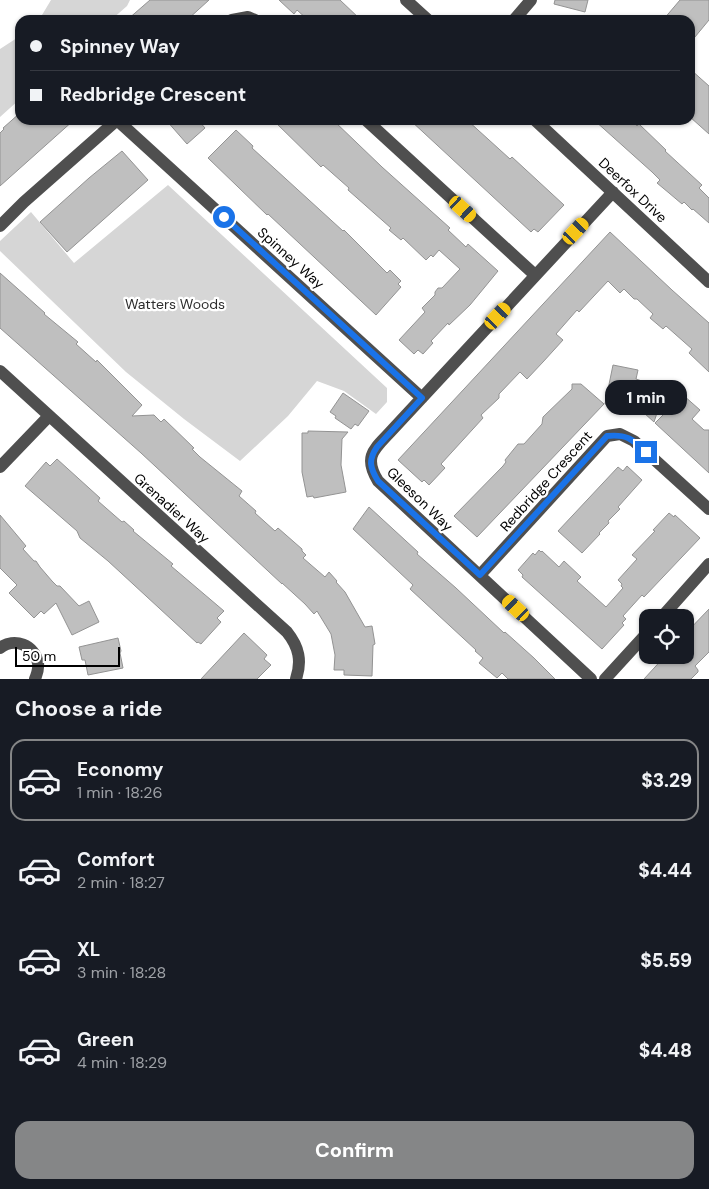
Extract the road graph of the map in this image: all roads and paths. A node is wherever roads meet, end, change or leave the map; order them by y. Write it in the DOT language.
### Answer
graph roads {
  1 [pos="406,0"];
  2 [pos="532,0"];
  3 [pos="422,15"];
  4 [pos="518,15"];
  5 [pos="111,125"];
  6 [pos="122,125"];
  7 [pos="371,125"];
  8 [pos="541,125"];
  9 [pos="613,192"];
  10 [pos="0,226"];
  11 [pos="535,275"];
  12 [pos="709,282"];
  13 [pos="0,372"];
  14 [pos="422,398"];
  15 [pos="49,416"];
  16 [pos="0,467"];
  17 [pos="709,509"];
  18 [pos="709,564"];
  19 [pos="480,575"];
  20 [pos="669,609"];
  21 [pos="639,642"];
  22 [pos="1,645"];
  23 [pos="35,679"];
  24 [pos="296,679"];
  25 [pos="592,679"];
  26 [pos="605,679"];
  1 -- 3 [label="street"];
  2 -- 4 [label="street"];
  5 -- 10 [label="street"];
  6 -- 14 [label="street, Spinney Way"];
  7 -- 11 [label="street"];
  8 -- 9 [label="street, Deerfox Drive"];
  9 -- 11 [label="street, Gleeson Way"];
  9 -- 12 [label="street, Deerfox Drive"];
  11 -- 14 [label="street, Gleeson Way"];
  13 -- 15 [label="street, Grenadier Way"];
  14 -- 19 [label="street, Gleeson Way"];
  15 -- 16 [label="street"];
  15 -- 24 [label="street, Grenadier Way"];
  17 -- 19 [label="street, Redbridge Crescent"];
  18 -- 20 [label="street"];
  19 -- 25 [label="street, Gleeson Way"];
  21 -- 26 [label="street"];
  22 -- 23 [label="street"];
}
